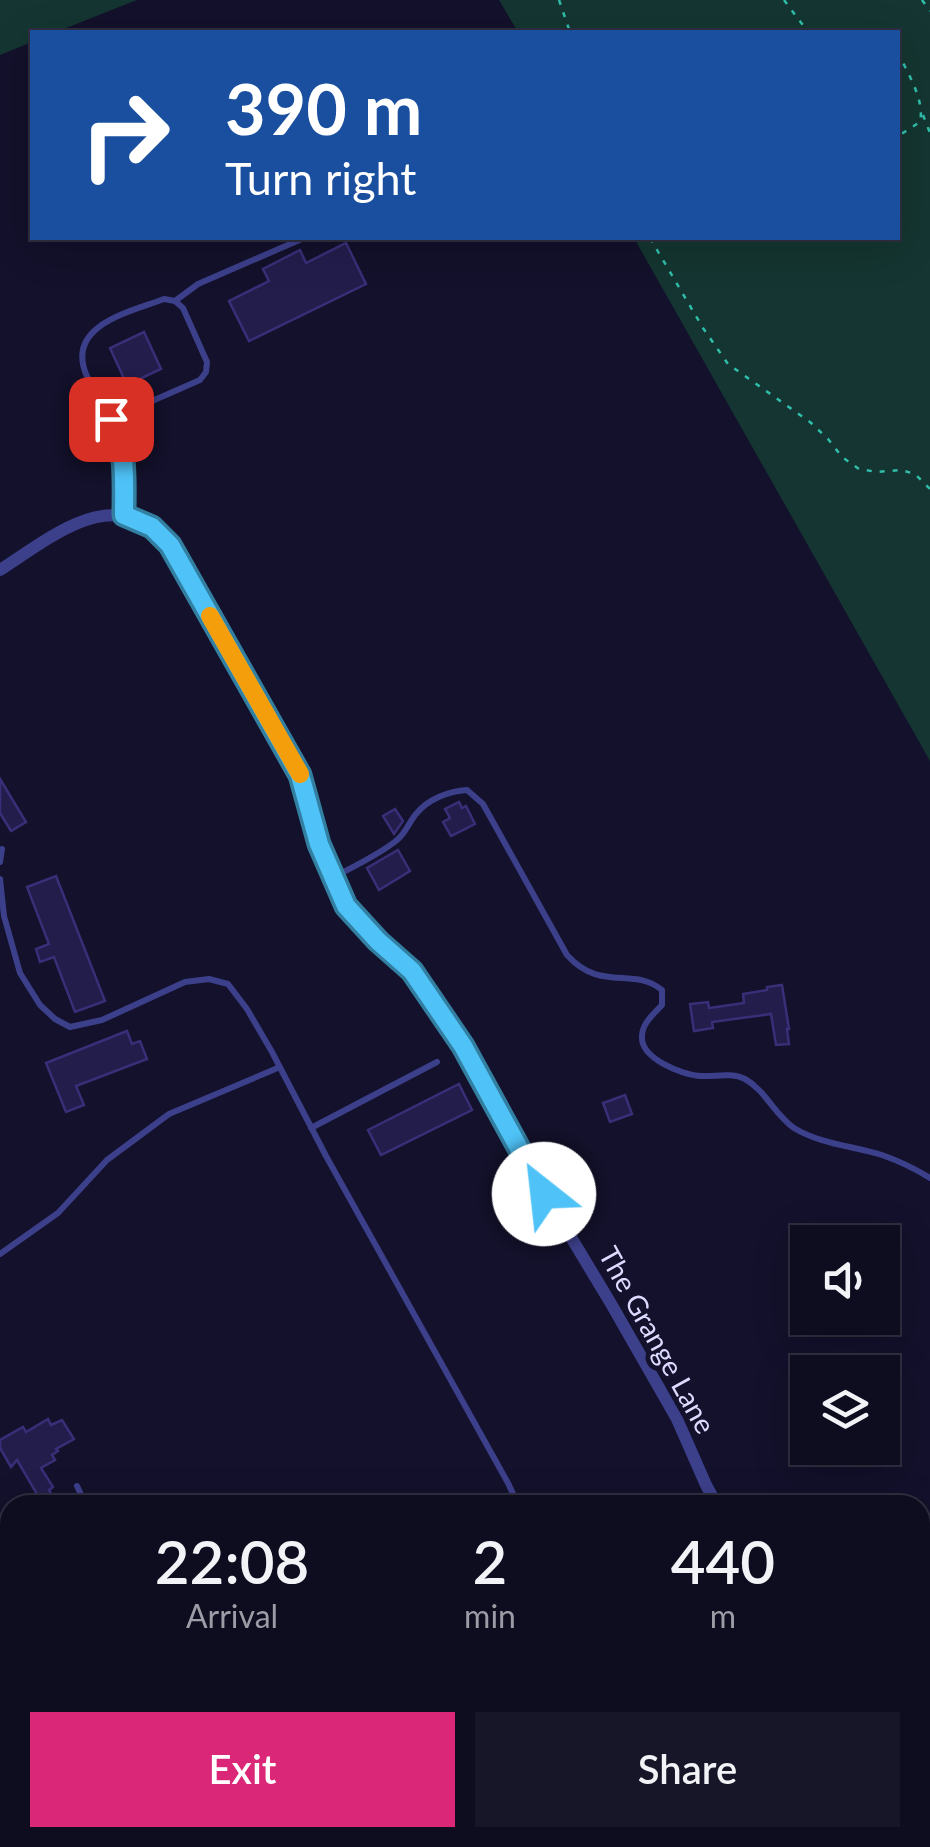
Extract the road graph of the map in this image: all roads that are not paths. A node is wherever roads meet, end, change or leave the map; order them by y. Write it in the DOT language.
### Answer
graph roads {
  1 [pos="299,240"];
  2 [pos="175,300"];
  3 [pos="111,419"];
  4 [pos="124,515"];
  5 [pos="0,570"];
  6 [pos="2,849"];
  7 [pos="0,862"];
  8 [pos="334,877"];
  9 [pos="0,878"];
  10 [pos="437,1062"];
  11 [pos="280,1067"];
  12 [pos="311,1128"];
  13 [pos="930,1178"];
  14 [pos="0,1254"];
  15 [pos="77,1486"];
  16 [pos="81,1495"];
  17 [pos="514,1495"];
  18 [pos="712,1495"];
  1 -- 2 [label="lane"];
  2 -- 3 [label="lane"];
  2 -- 3 [label="lane"];
  3 -- 4 [label="lane"];
  4 -- 5 [label="street"];
  4 -- 8 [label="street, The Grange Lane"];
  6 -- 7 [label="lane"];
  8 -- 13 [label="lane"];
  8 -- 18 [label="street, The Grange Lane"];
  9 -- 11 [label="lane"];
  10 -- 12 [label="lane"];
  11 -- 12 [label="lane"];
  11 -- 14 [label="lane"];
  12 -- 17 [label="lane"];
  15 -- 16 [label="lane"];
}
